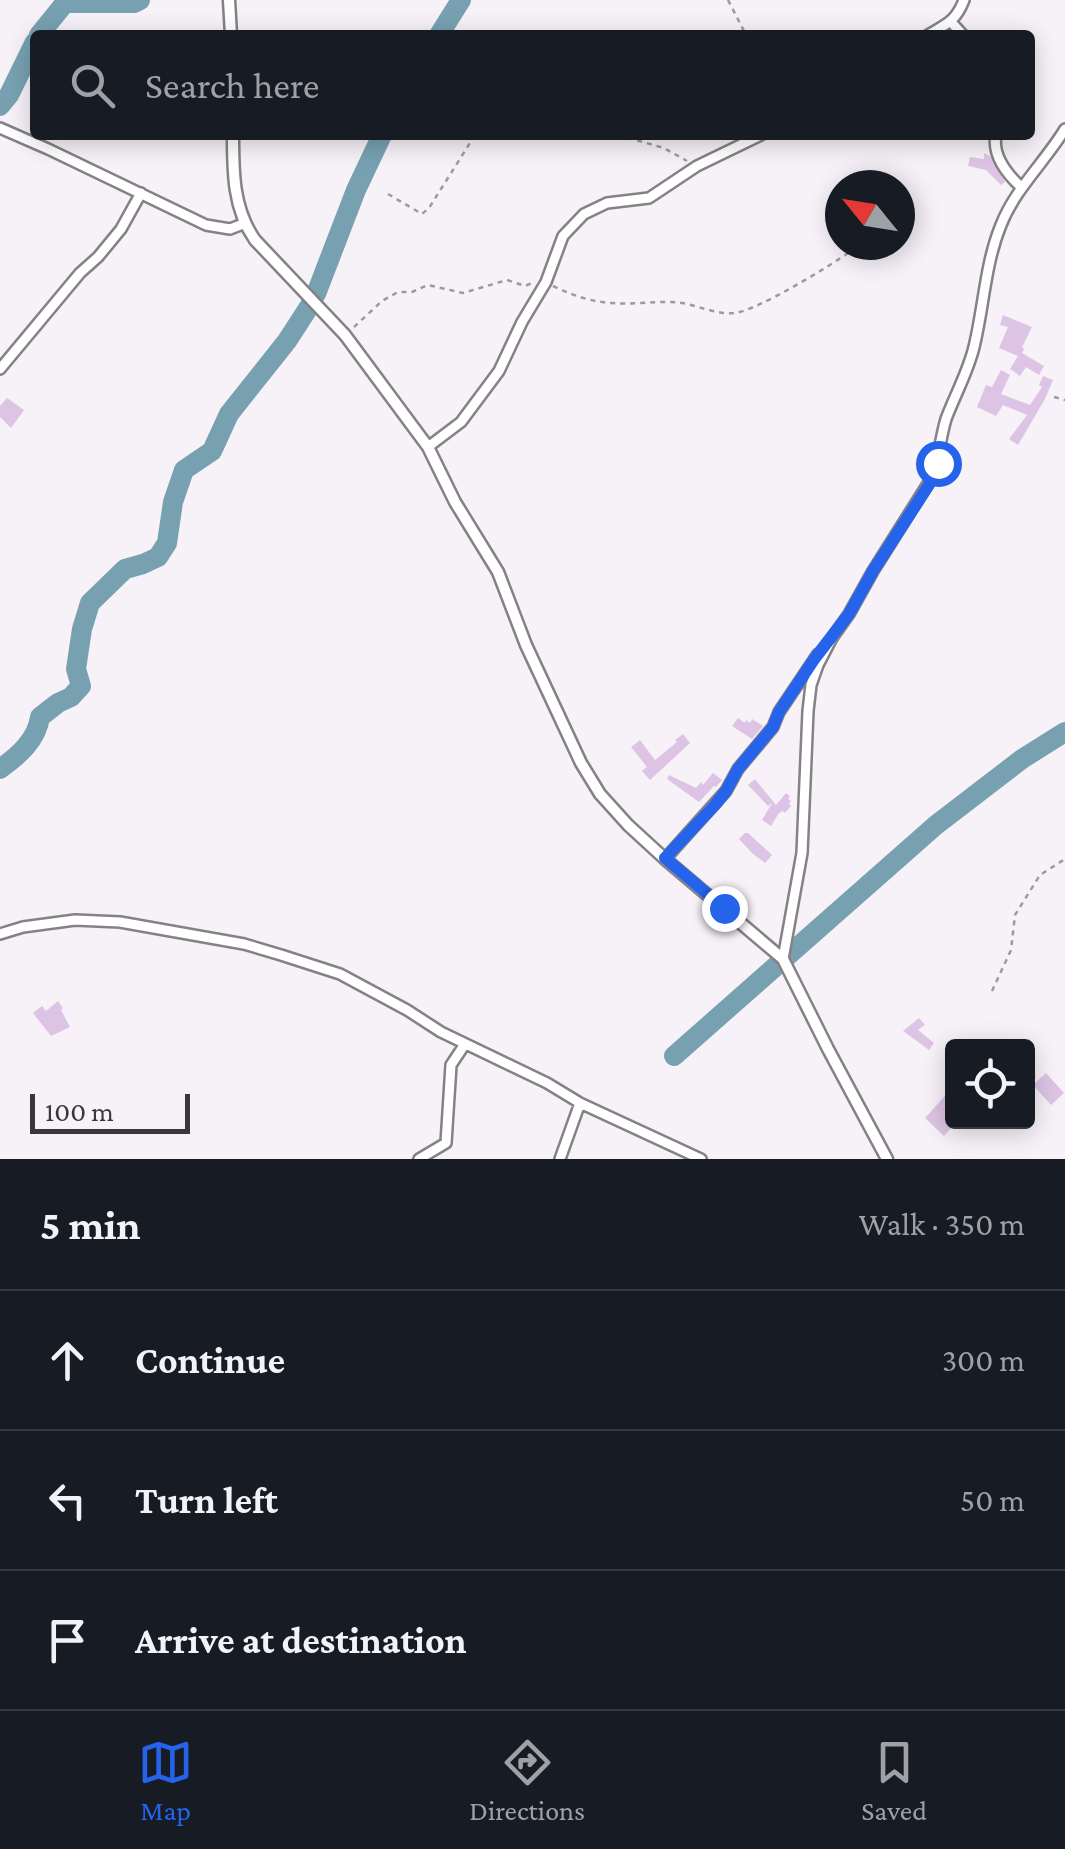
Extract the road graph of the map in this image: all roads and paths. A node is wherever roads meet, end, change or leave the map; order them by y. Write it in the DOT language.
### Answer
graph roads {
  1 [pos="229,0"];
  2 [pos="728,0"];
  3 [pos="964,0"];
  4 [pos="950,22"];
  5 [pos="231,30"];
  6 [pos="743,30"];
  7 [pos="936,30"];
  8 [pos="958,30"];
  9 [pos="0,128"];
  10 [pos="1065,129"];
  11 [pos="233,140"];
  12 [pos="472,140"];
  13 [pos="636,140"];
  14 [pos="752,140"];
  15 [pos="995,140"];
  16 [pos="697,166"];
  17 [pos="1021,187"];
  18 [pos="141,193"];
  19 [pos="388,194"];
  20 [pos="243,224"];
  21 [pos="838,260"];
  22 [pos="546,282"];
  23 [pos="346,335"];
  24 [pos="0,370"];
  25 [pos="1054,397"];
  26 [pos="1065,400"];
  27 [pos="428,446"];
  28 [pos="832,638"];
  29 [pos="665,858"];
  30 [pos="1065,859"];
  31 [pos="0,934"];
  32 [pos="783,958"];
  33 [pos="992,991"];
  34 [pos="464,1044"];
  35 [pos="580,1103"];
  36 [pos="419,1159"];
  37 [pos="560,1159"];
  38 [pos="701,1159"];
  39 [pos="888,1159"];
  1 -- 5 [label="street"];
  2 -- 6 [label="path"];
  3 -- 4 [label="street"];
  4 -- 7 [label="street"];
  4 -- 8 [label="street"];
  9 -- 18 [label="street"];
  10 -- 17 [label="street"];
  11 -- 20 [label="street"];
  12 -- 19 [label="path"];
  13 -- 16 [label="path"];
  14 -- 16 [label="street"];
  15 -- 17 [label="street"];
  16 -- 22 [label="street"];
  17 -- 28 [label="street"];
  18 -- 20 [label="street"];
  18 -- 24 [label="street"];
  20 -- 23 [label="street"];
  21 -- 22 [label="path"];
  22 -- 23 [label="path"];
  22 -- 27 [label="street"];
  23 -- 27 [label="street"];
  25 -- 26 [label="path"];
  27 -- 29 [label="street"];
  28 -- 29 [label="street"];
  28 -- 32 [label="street"];
  29 -- 32 [label="street"];
  30 -- 33 [label="path"];
  31 -- 34 [label="street"];
  32 -- 39 [label="street"];
  34 -- 35 [label="street"];
  34 -- 36 [label="street"];
  35 -- 37 [label="street"];
  35 -- 38 [label="street"];
}
